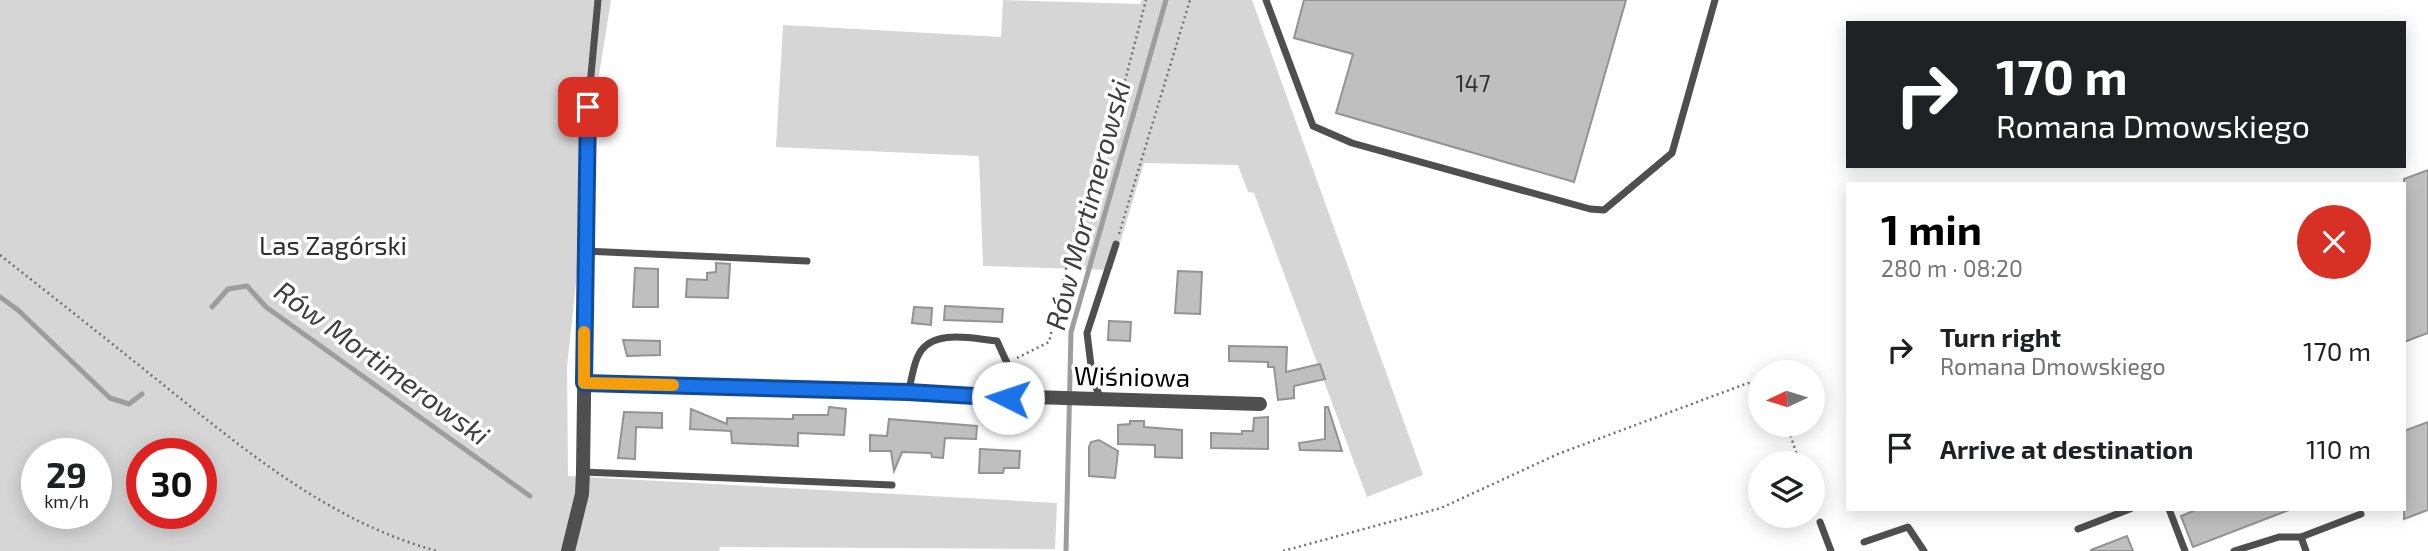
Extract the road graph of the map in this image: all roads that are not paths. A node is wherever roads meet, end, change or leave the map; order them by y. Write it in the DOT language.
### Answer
graph roads {
  1 [pos="598,0"];
  2 [pos="1266,0"];
  3 [pos="1715,0"];
  4 [pos="588,107"];
  5 [pos="1116,244"];
  6 [pos="584,251"];
  7 [pos="807,261"];
  8 [pos="584,383"];
  9 [pos="908,392"];
  10 [pos="1008,398"];
  11 [pos="1103,401"];
  12 [pos="1260,404"];
  13 [pos="583,472"];
  14 [pos="892,485"];
  15 [pos="2125,511"];
  16 [pos="2170,511"];
  17 [pos="2361,514"];
  18 [pos="1822,528"];
  19 [pos="2078,529"];
  20 [pos="2301,537"];
  21 [pos="1864,542"];
  22 [pos="568,551"];
  23 [pos="1831,551"];
  24 [pos="1924,551"];
  25 [pos="2185,551"];
  26 [pos="2234,551"];
  27 [pos="2306,551"];
  1 -- 4 [label="lane"];
  2 -- 3 [label="lane"];
  4 -- 6 [label="street"];
  5 -- 11 [label="lane"];
  6 -- 7 [label="lane"];
  6 -- 8 [label="street"];
  8 -- 9 [label="street, Wiśniowa"];
  8 -- 13 [label="street"];
  9 -- 10 [label="street, Wiśniowa"];
  9 -- 10 [label="lane"];
  10 -- 11 [label="street, Wiśniowa"];
  11 -- 12 [label="street, Wiśniowa"];
  13 -- 14 [label="lane"];
  13 -- 22 [label="street"];
  15 -- 19 [label="lane"];
  16 -- 25 [label="lane"];
  17 -- 20 [label="lane"];
  18 -- 23 [label="lane"];
  20 -- 26 [label="lane"];
  20 -- 27 [label="lane"];
  21 -- 24 [label="lane"];
}
